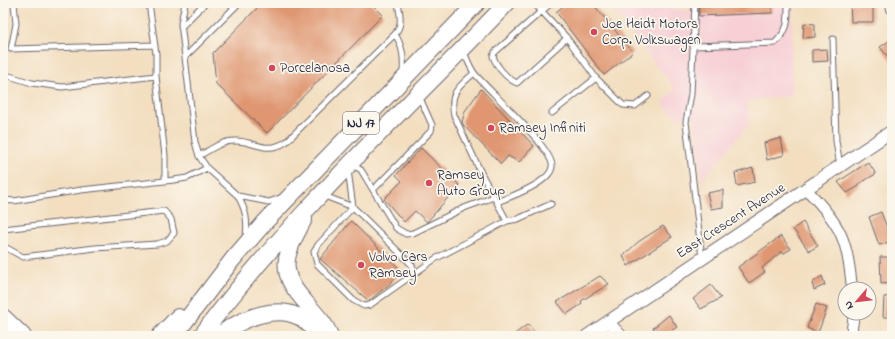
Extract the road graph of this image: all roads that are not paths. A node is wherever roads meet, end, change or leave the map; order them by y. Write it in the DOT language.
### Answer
graph roads {
  1 [pos="14,3"];
  2 [pos="149,3"];
  3 [pos="185,3"];
  4 [pos="205,3"];
  5 [pos="239,3"];
  6 [pos="398,3"];
  7 [pos="507,3"];
  8 [pos="534,3"];
  9 [pos="551,3"];
  10 [pos="695,3"];
  11 [pos="788,3"];
  12 [pos="891,3"];
  13 [pos="469,8"];
  14 [pos="892,9"];
  15 [pos="543,10"];
  16 [pos="181,27"];
  17 [pos="395,34"];
  18 [pos="567,38"];
  19 [pos="834,38"];
  20 [pos="154,44"];
  21 [pos="694,46"];
  22 [pos="463,49"];
  23 [pos="185,57"];
  24 [pos="474,73"];
  25 [pos="3,74"];
  26 [pos="156,76"];
  27 [pos="596,78"];
  28 [pos="402,79"];
  29 [pos="418,94"];
  30 [pos="648,96"];
  31 [pos="552,113"];
  32 [pos="892,131"];
  33 [pos="199,156"];
  34 [pos="350,166"];
  35 [pos="840,167"];
  36 [pos="207,168"];
  37 [pos="165,181"];
  38 [pos="373,190"];
  39 [pos="807,190"];
  40 [pos="320,194"];
  41 [pos="291,195"];
  42 [pos="238,196"];
  43 [pos="3,200"];
  44 [pos="495,200"];
  45 [pos="551,204"];
  46 [pos="308,207"];
  47 [pos="353,207"];
  48 [pos="507,221"];
  49 [pos="3,229"];
  50 [pos="246,245"];
  51 [pos="3,246"];
  52 [pos="702,258"];
  53 [pos="233,259"];
  54 [pos="414,272"];
  55 [pos="851,281"];
  56 [pos="3,317"];
  57 [pos="608,321"];
  58 [pos="853,321"];
  59 [pos="3,328"];
  60 [pos="10,336"];
  61 [pos="22,336"];
  62 [pos="160,336"];
  63 [pos="174,336"];
  64 [pos="201,336"];
  65 [pos="218,336"];
  66 [pos="317,336"];
  67 [pos="330,336"];
  68 [pos="587,336"];
  69 [pos="622,336"];
  70 [pos="851,336"];
  1 -- 20 [label="lane"];
  2 -- 20 [label="lane"];
  3 -- 16 [label="lane"];
  4 -- 16 [label="lane"];
  5 -- 23 [label="lane"];
  6 -- 17 [label="lane"];
  7 -- 22 [label="highway, NJ 17"];
  8 -- 15 [label="lane"];
  9 -- 15 [label="lane"];
  10 -- 21 [label="lane"];
  11 -- 21 [label="lane"];
  12 -- 14 [label="street"];
  13 -- 28 [label="highway, NJ 17"];
  15 -- 18 [label="lane"];
  15 -- 18 [label="lane"];
  16 -- 23 [label="lane"];
  17 -- 28 [label="lane"];
  17 -- 33 [label="lane"];
  18 -- 27 [label="lane"];
  19 -- 35 [label="lane"];
  20 -- 26 [label="lane"];
  21 -- 52 [label="lane"];
  22 -- 24 [label="lane"];
  22 -- 29 [label="highway, NJ 17"];
  23 -- 33 [label="lane"];
  24 -- 44 [label="lane"];
  24 -- 44 [label="lane"];
  25 -- 26 [label="lane"];
  26 -- 37 [label="lane"];
  27 -- 30 [label="lane"];
  27 -- 31 [label="lane"];
  28 -- 41 [label="highway, NJ 17"];
  29 -- 34 [label="highway, NJ 17"];
  29 -- 38 [label="lane"];
  32 -- 35 [label="street, East Crescent Avenue"];
  33 -- 36 [label="lane"];
  34 -- 38 [label="lane"];
  34 -- 40 [label="highway, NJ 17"];
  34 -- 47 [label="lane"];
  35 -- 39 [label="street, East Crescent Avenue"];
  36 -- 37 [label="lane"];
  36 -- 42 [label="lane"];
  37 -- 43 [label="lane"];
  38 -- 44 [label="lane"];
  39 -- 52 [label="street, East Crescent Avenue"];
  39 -- 55 [label="street"];
  40 -- 46 [label="highway, NJ 17"];
  40 -- 47 [label="lane"];
  41 -- 42 [label="lane"];
  41 -- 50 [label="highway, NJ 17"];
  42 -- 50 [label="lane"];
  44 -- 48 [label="lane"];
  45 -- 48 [label="lane"];
  46 -- 64 [label="highway, NJ 17"];
  46 -- 67 [label="highway"];
  47 -- 54 [label="lane"];
  47 -- 54 [label="lane"];
  48 -- 54 [label="lane"];
  49 -- 51 [label="lane"];
  50 -- 53 [label="highway, NJ 17"];
  52 -- 57 [label="street, East Crescent Avenue"];
  53 -- 62 [label="highway"];
  53 -- 63 [label="highway, NJ 17"];
  56 -- 61 [label="highway"];
  57 -- 68 [label="street, East Crescent Avenue"];
  57 -- 69 [label="street"];
  58 -- 70 [label="street"];
  59 -- 60 [label="highway"];
  65 -- 66 [label="highway"];
}
